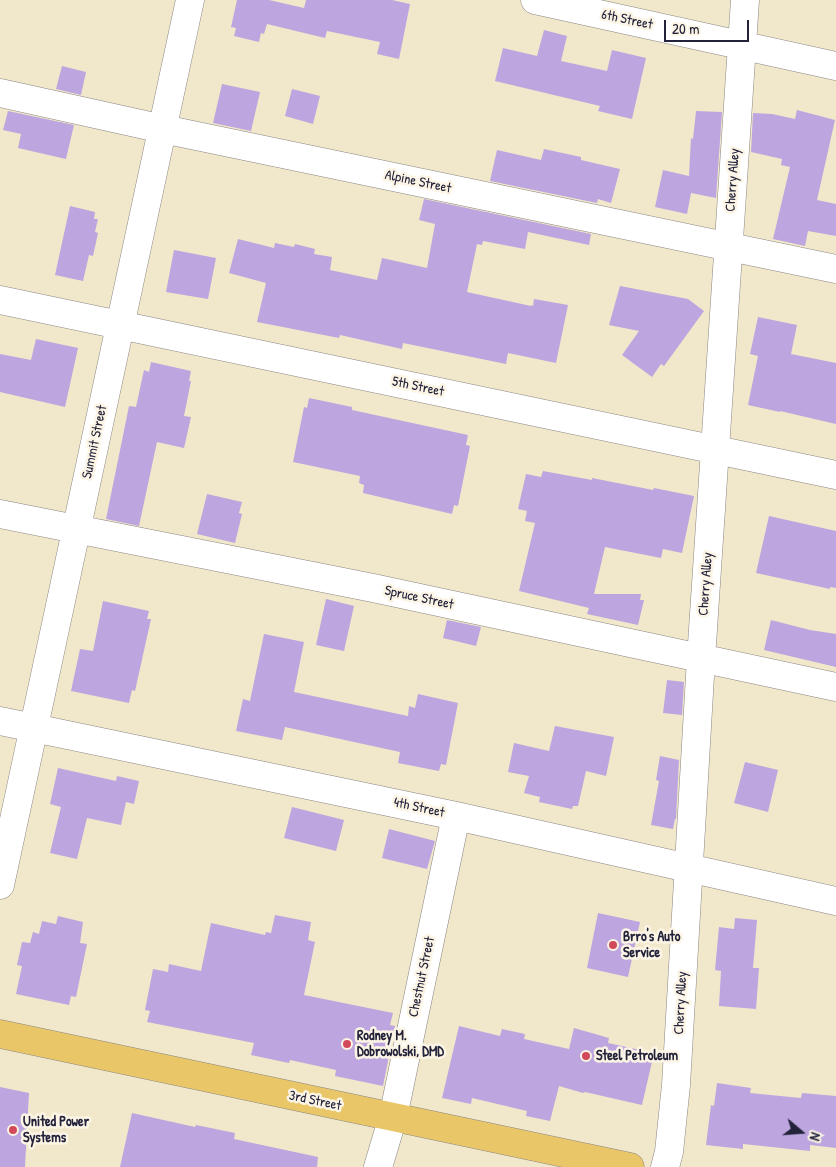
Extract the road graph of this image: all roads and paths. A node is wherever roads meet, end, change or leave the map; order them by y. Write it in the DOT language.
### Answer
graph roads {
  1 [pos="190,0"];
  2 [pos="535,0"];
  3 [pos="745,0"];
  4 [pos="743,45"];
  5 [pos="836,66"];
  6 [pos="0,93"];
  7 [pos="163,129"];
  8 [pos="728,246"];
  9 [pos="836,269"];
  10 [pos="0,300"];
  11 [pos="121,325"];
  12 [pos="715,449"];
  13 [pos="836,475"];
  14 [pos="0,514"];
  15 [pos="76,530"];
  16 [pos="701,659"];
  17 [pos="836,687"];
  18 [pos="0,721"];
  19 [pos="32,727"];
  20 [pos="456,816"];
  21 [pos="689,867"];
  22 [pos="0,885"];
  23 [pos="836,900"];
  24 [pos="0,1034"];
  25 [pos="393,1117"];
  26 [pos="378,1167"];
  27 [pos="630,1167"];
  28 [pos="665,1167"];
  1 -- 7 [label="street, Summit Street"];
  2 -- 4 [label="street, 6th Street"];
  3 -- 4 [label="street, Cherry Alley"];
  4 -- 5 [label="street, 6th Street"];
  4 -- 8 [label="street, Cherry Alley"];
  6 -- 7 [label="street, Alpine Street"];
  7 -- 8 [label="street, Alpine Street"];
  7 -- 11 [label="street, Summit Street"];
  8 -- 9 [label="street, Alpine Street"];
  8 -- 12 [label="street, Cherry Alley"];
  10 -- 11 [label="street, 5th Street"];
  11 -- 12 [label="street, 5th Street"];
  11 -- 15 [label="street, Summit Street"];
  12 -- 13 [label="street, 5th Street"];
  12 -- 16 [label="street, Cherry Alley"];
  14 -- 15 [label="street, Spruce Street"];
  15 -- 16 [label="street, Spruce Street"];
  15 -- 19 [label="street, Summit Street"];
  16 -- 17 [label="street, Spruce Street"];
  16 -- 21 [label="street, Cherry Alley"];
  18 -- 19 [label="street, 4th Street"];
  19 -- 20 [label="street, 4th Street"];
  19 -- 22 [label="street, Summit Street"];
  20 -- 21 [label="street, 4th Street"];
  20 -- 25 [label="street, Chestnut Street"];
  21 -- 23 [label="street, 4th Street"];
  21 -- 28 [label="street, Cherry Alley"];
  24 -- 25 [label="main road, 3rd Street"];
  25 -- 26 [label="street, Chestnut Street"];
  25 -- 27 [label="main road, 3rd Street"];
}
